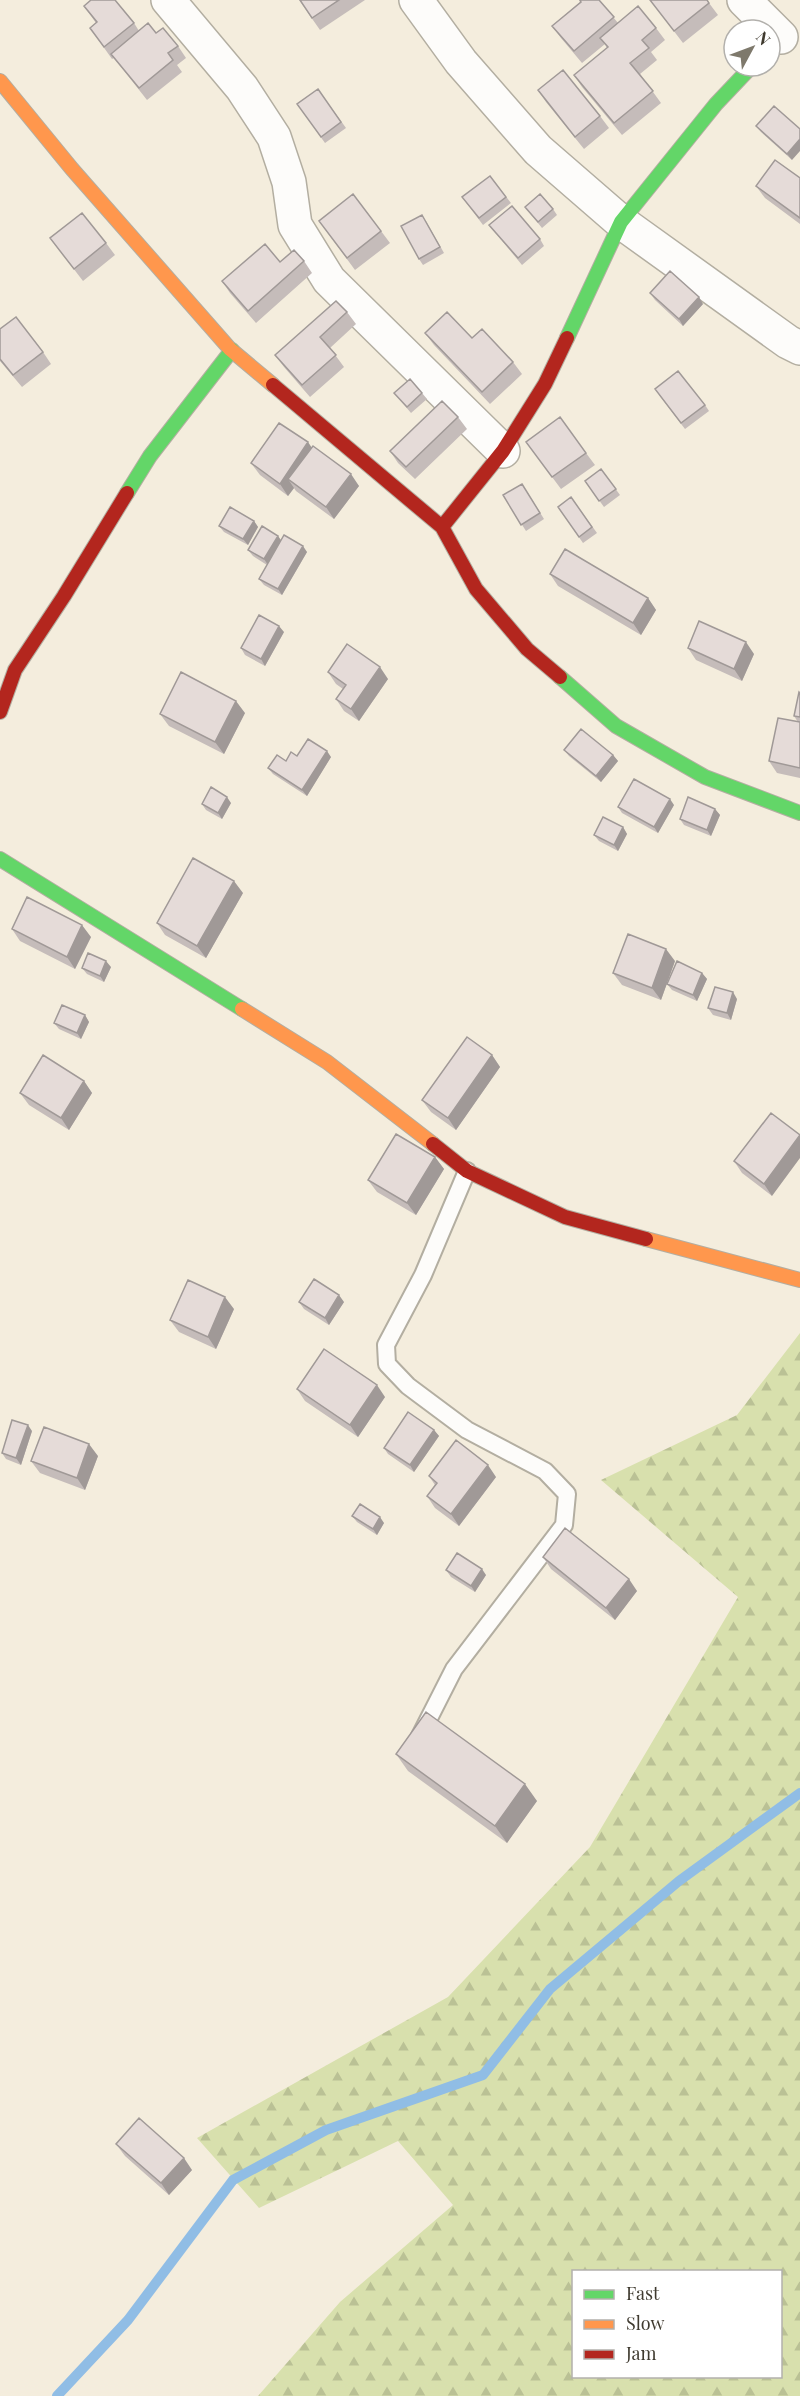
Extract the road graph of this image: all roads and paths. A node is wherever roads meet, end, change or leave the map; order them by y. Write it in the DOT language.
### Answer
graph roads {
  1 [pos="168,0"];
  2 [pos="416,0"];
  3 [pos="744,0"];
  4 [pos="783,35"];
  5 [pos="741,78"];
  6 [pos="0,81"];
  7 [pos="621,222"];
  8 [pos="800,348"];
  9 [pos="232,350"];
  10 [pos="503,451"];
  11 [pos="442,527"];
  12 [pos="7,663"];
  13 [pos="0,712"];
  14 [pos="800,813"];
  15 [pos="0,859"];
  16 [pos="467,1171"];
  17 [pos="800,1280"];
  18 [pos="410,1755"];
  1 -- 10 [label="street"];
  2 -- 7 [label="street"];
  3 -- 4 [label="street"];
  5 -- 7 [label="street"];
  6 -- 9 [label="street"];
  7 -- 8 [label="street"];
  7 -- 10 [label="street"];
  9 -- 11 [label="street"];
  9 -- 12 [label="street"];
  10 -- 11 [label="street"];
  11 -- 14 [label="street"];
  12 -- 13 [label="street"];
  15 -- 16 [label="street"];
  16 -- 17 [label="street"];
  16 -- 18 [label="lane"];
}
